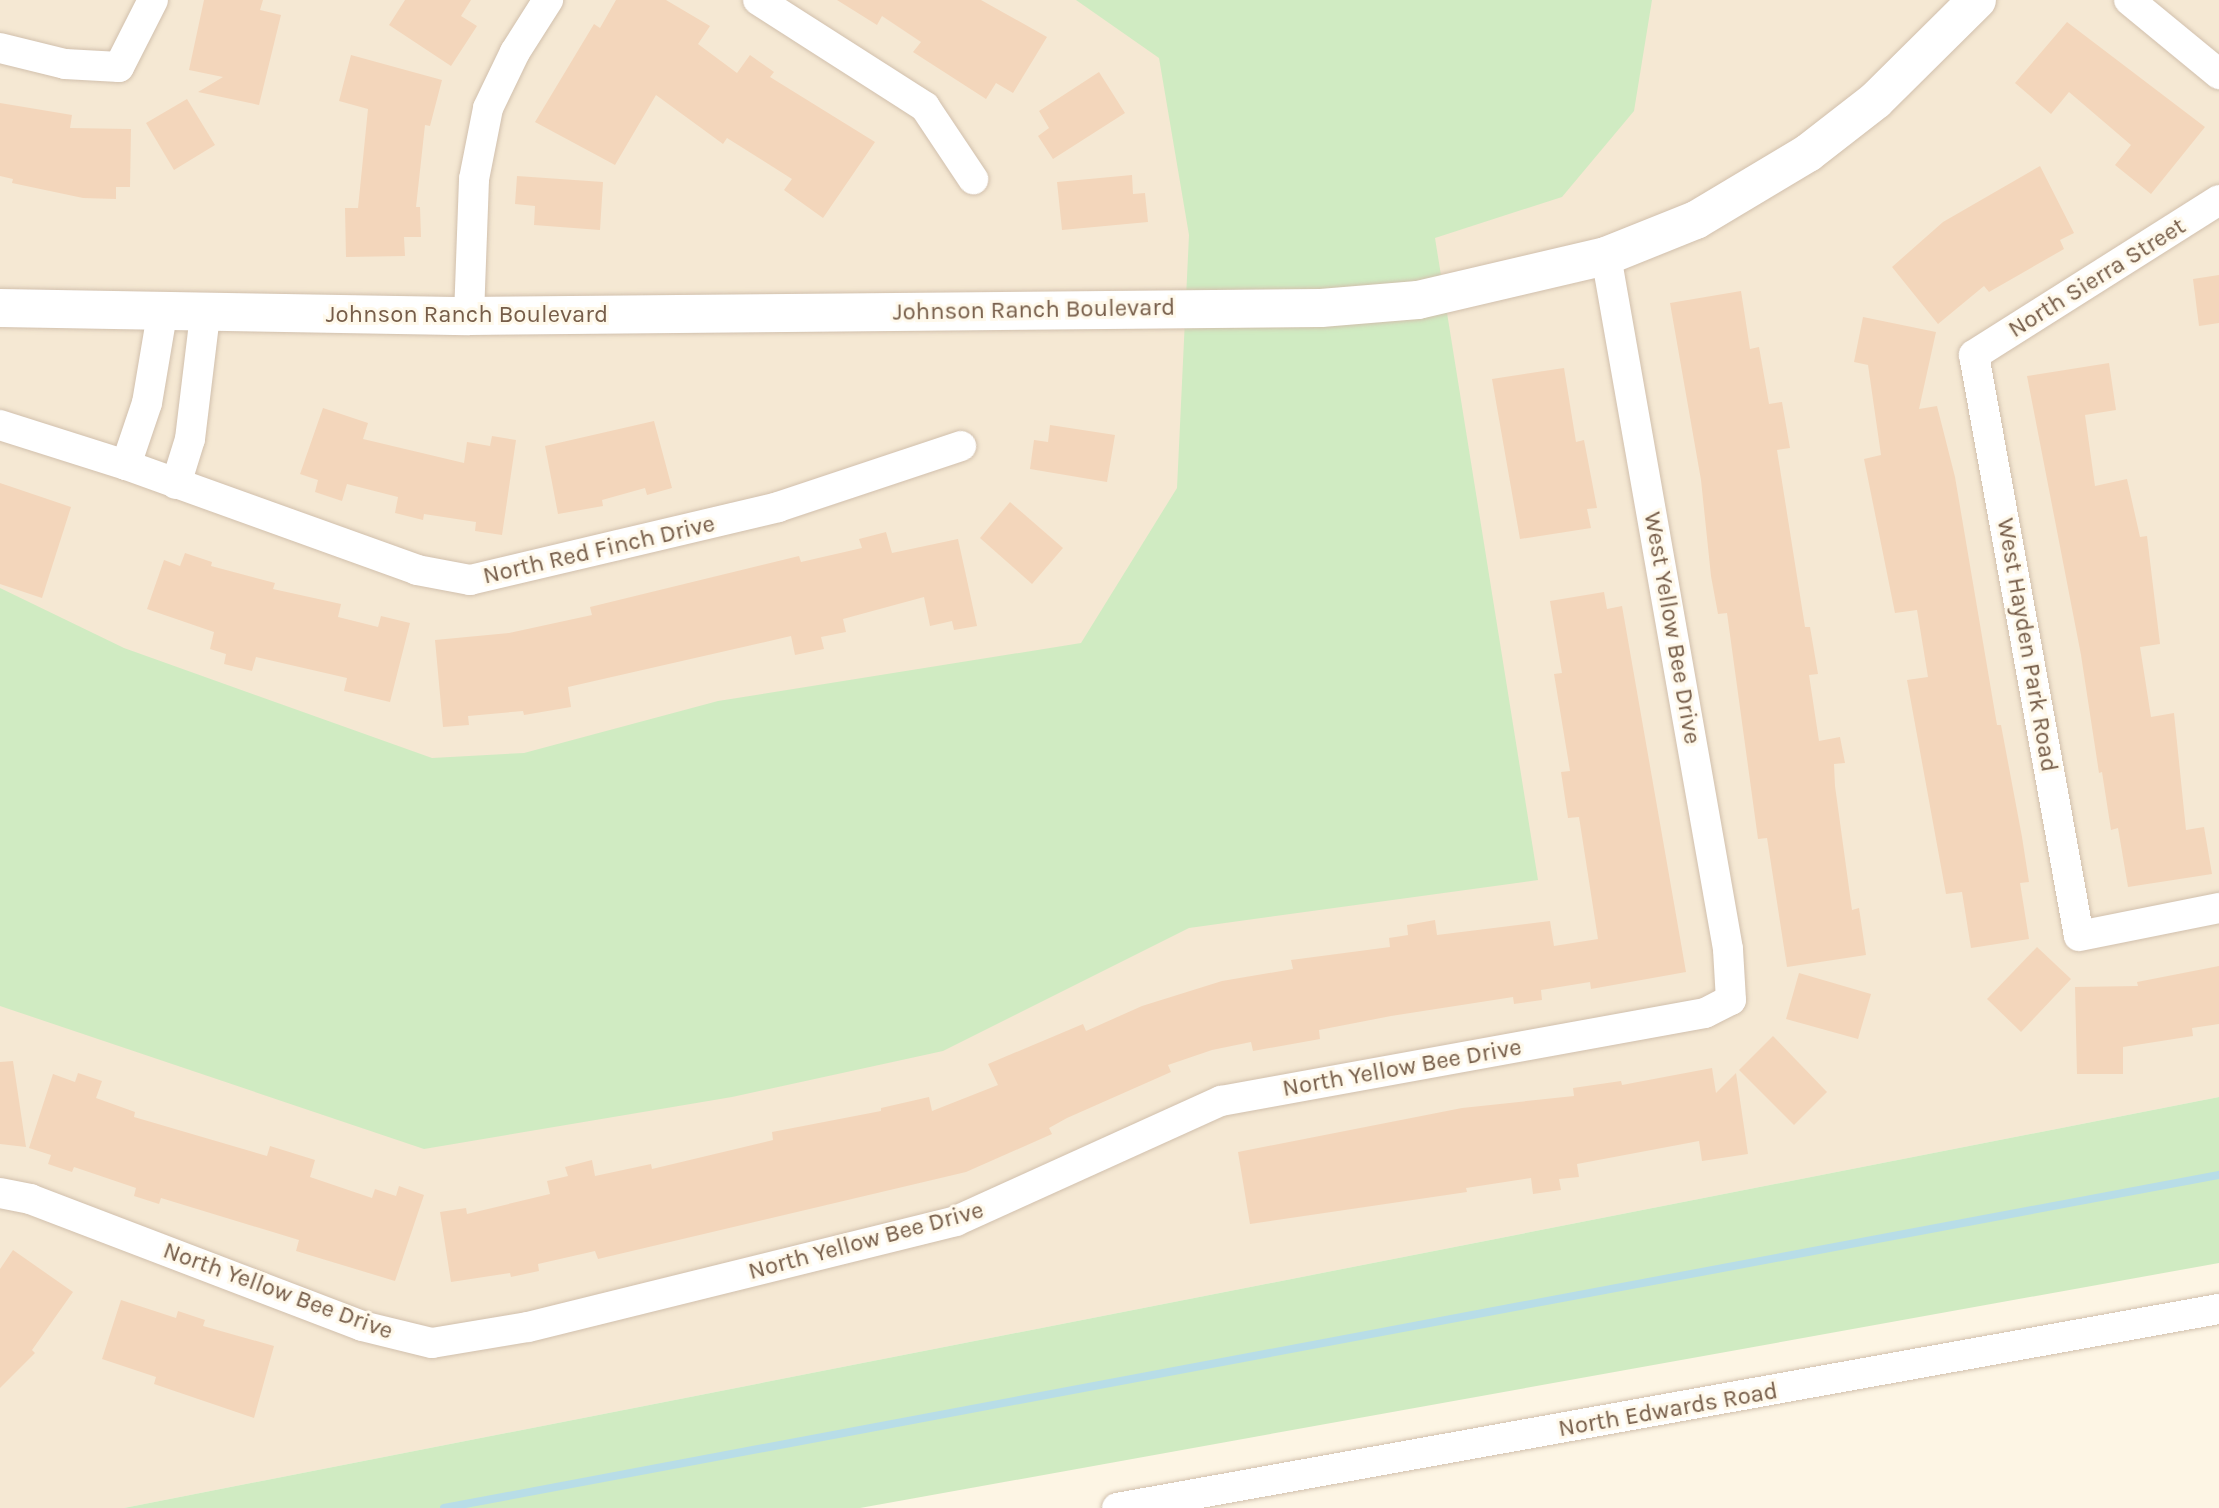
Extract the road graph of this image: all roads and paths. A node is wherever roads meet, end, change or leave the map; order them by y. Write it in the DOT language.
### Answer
graph roads {
  1 [pos="153,0"];
  2 [pos="548,0"];
  3 [pos="758,0"];
  4 [pos="1977,0"];
  5 [pos="2129,0"];
  6 [pos="0,48"];
  7 [pos="2219,74"];
  8 [pos="972,178"];
  9 [pos="2219,200"];
  10 [pos="1606,256"];
  11 [pos="0,308"];
  12 [pos="162,314"];
  13 [pos="205,315"];
  14 [pos="469,316"];
  15 [pos="1975,355"];
  16 [pos="0,425"];
  17 [pos="961,446"];
  18 [pos="127,465"];
  19 [pos="176,484"];
  20 [pos="2219,908"];
  21 [pos="1731,1000"];
  22 [pos="0,1193"];
  23 [pos="2219,1309"];
  24 [pos="1117,1508"];
  1 -- 6 [label="street"];
  2 -- 14 [label="street"];
  3 -- 8 [label="street"];
  4 -- 10 [label="street, Johnson Ranch Boulevard"];
  5 -- 7 [label="street"];
  9 -- 15 [label="street, North Sierra Street"];
  10 -- 14 [label="street, Johnson Ranch Boulevard"];
  10 -- 21 [label="street, West Yellow Bee Drive"];
  11 -- 12 [label="street, Johnson Ranch Boulevard"];
  12 -- 13 [label="street, Johnson Ranch Boulevard"];
  12 -- 18 [label="street"];
  13 -- 14 [label="street, Johnson Ranch Boulevard"];
  13 -- 19 [label="street"];
  15 -- 20 [label="street, West Hayden Park Road"];
  16 -- 18 [label="street, North Red Finch Drive"];
  17 -- 19 [label="street, North Red Finch Drive"];
  18 -- 19 [label="street, North Red Finch Drive"];
  21 -- 22 [label="street, North Yellow Bee Drive"];
  23 -- 24 [label="street, North Edwards Road"];
}
